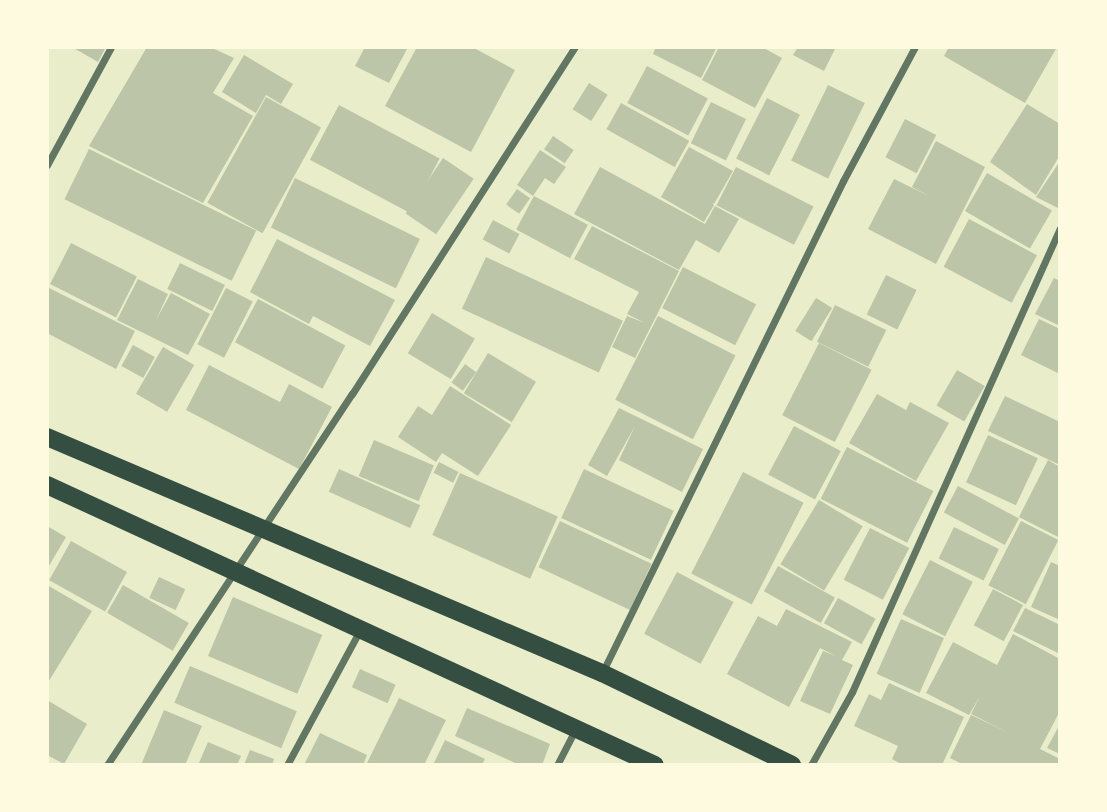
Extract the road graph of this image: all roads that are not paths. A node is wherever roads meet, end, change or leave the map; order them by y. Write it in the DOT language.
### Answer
graph roads {
  1 [pos="111,47"];
  2 [pos="575,47"];
  3 [pos="915,47"];
  4 [pos="47,165"];
  5 [pos="1060,228"];
  6 [pos="47,437"];
  7 [pos="47,485"];
  8 [pos="263,531"];
  9 [pos="234,570"];
  10 [pos="361,627"];
  11 [pos="601,673"];
  12 [pos="576,728"];
  13 [pos="107,765"];
  14 [pos="287,765"];
  15 [pos="557,765"];
  16 [pos="655,765"];
  17 [pos="792,765"];
  18 [pos="811,765"];
  1 -- 4 [label="street"];
  2 -- 8 [label="street"];
  3 -- 11 [label="street"];
  5 -- 18 [label="street"];
  6 -- 8 [label="main road"];
  7 -- 9 [label="main road"];
  8 -- 9 [label="street"];
  8 -- 11 [label="main road"];
  9 -- 10 [label="main road"];
  9 -- 13 [label="street"];
  10 -- 12 [label="main road"];
  10 -- 14 [label="street"];
  11 -- 17 [label="main road"];
  12 -- 15 [label="street"];
  12 -- 16 [label="main road"];
}
